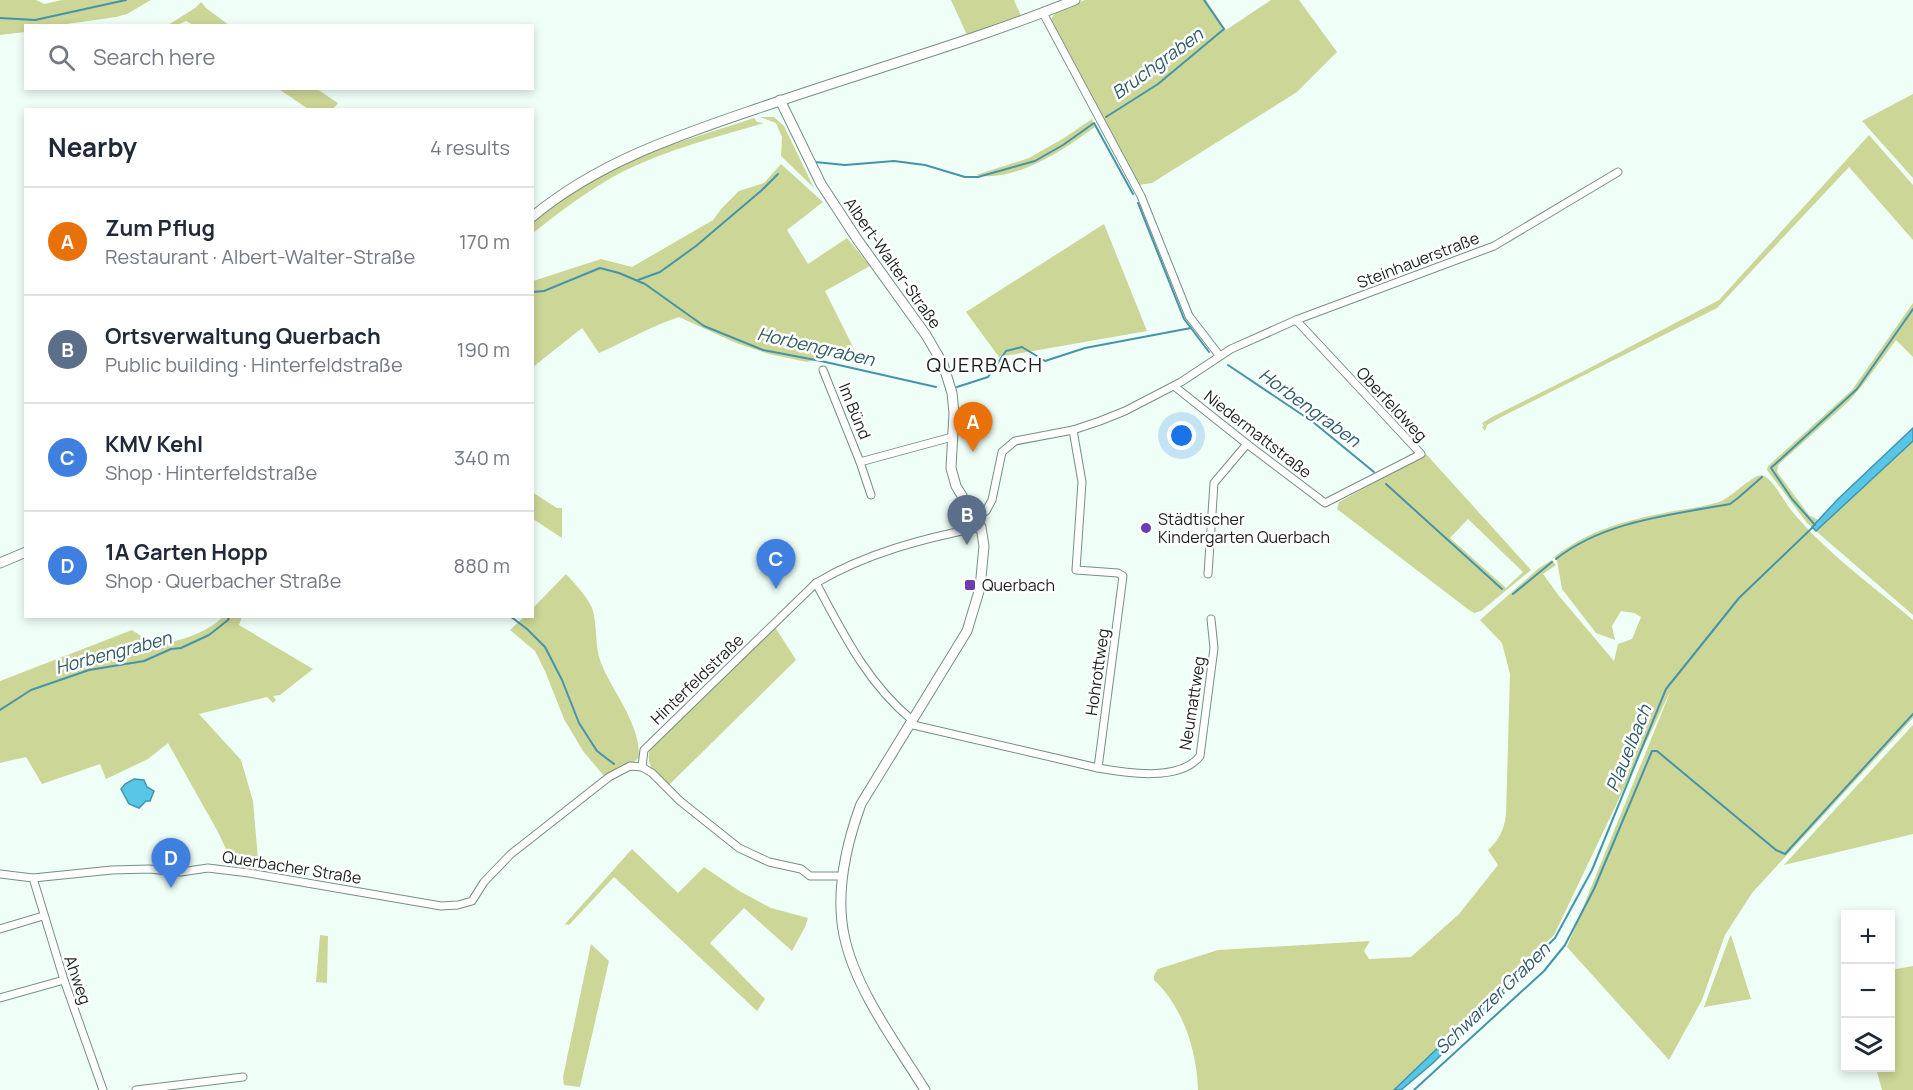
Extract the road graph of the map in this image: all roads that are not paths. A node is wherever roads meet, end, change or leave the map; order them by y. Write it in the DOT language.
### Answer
graph roads {
  1 [pos="1075,0"];
  2 [pos="1043,13"];
  3 [pos="780,100"];
  4 [pos="1618,172"];
  5 [pos="534,215"];
  6 [pos="1296,320"];
  7 [pos="1220,356"];
  8 [pos="824,370"];
  9 [pos="1174,386"];
  10 [pos="1073,430"];
  11 [pos="952,437"];
  12 [pos="1247,444"];
  13 [pos="860,462"];
  14 [pos="871,495"];
  15 [pos="1325,502"];
  16 [pos="977,517"];
  17 [pos="981,527"];
  18 [pos="24,553"];
  19 [pos="0,564"];
  20 [pos="1208,574"];
  21 [pos="816,583"];
  22 [pos="1211,619"];
  23 [pos="910,722"];
  24 [pos="642,767"];
  25 [pos="1098,768"];
  26 [pos="0,874"];
  27 [pos="842,876"];
  28 [pos="33,878"];
  29 [pos="43,916"];
  30 [pos="0,929"];
  31 [pos="64,980"];
  32 [pos="0,998"];
  33 [pos="243,1077"];
  34 [pos="208,1082"];
  35 [pos="103,1090"];
  36 [pos="136,1090"];
  37 [pos="212,1090"];
  38 [pos="925,1090"];
  1 -- 2 [label="street"];
  2 -- 3 [label="street"];
  2 -- 7 [label="street"];
  3 -- 5 [label="street"];
  3 -- 11 [label="street, Albert-Walter-Straße"];
  4 -- 6 [label="street, Steinhauerstraße"];
  6 -- 7 [label="street, Steinhauerstraße"];
  6 -- 15 [label="street, Oberfeldweg"];
  7 -- 9 [label="street, Steinhauerstraße"];
  8 -- 13 [label="street, Im Bünd"];
  9 -- 10 [label="street, Steinhauerstraße"];
  9 -- 12 [label="street, Niedermattstraße"];
  10 -- 16 [label="street, Steinhauerstraße"];
  10 -- 25 [label="street, Hohrottweg"];
  11 -- 13 [label="street, Im Bünd"];
  11 -- 16 [label="street, Albert-Walter-Straße"];
  12 -- 15 [label="street, Niedermattstraße"];
  12 -- 20 [label="street"];
  13 -- 14 [label="street, Im Bünd"];
  16 -- 17 [label="street, Albert-Walter-Straße"];
  17 -- 21 [label="street, Hinterfeldstraße"];
  17 -- 23 [label="street, Albert-Walter-Straße"];
  18 -- 19 [label="street"];
  21 -- 23 [label="street"];
  21 -- 24 [label="street, Hinterfeldstraße"];
  22 -- 25 [label="street, Neumattweg"];
  23 -- 25 [label="street"];
  23 -- 27 [label="street, Albert-Walter-Straße"];
  24 -- 27 [label="street"];
  24 -- 28 [label="street, Querbacher Straße"];
  26 -- 28 [label="street, Querbacher Straße"];
  27 -- 38 [label="street, Albert-Walter-Straße"];
  28 -- 29 [label="street, Ahweg"];
  29 -- 30 [label="street"];
  29 -- 31 [label="street, Ahweg"];
  31 -- 32 [label="street"];
  31 -- 35 [label="street, Ahweg"];
  33 -- 34 [label="street"];
  34 -- 36 [label="street"];
  34 -- 37 [label="street"];
}
